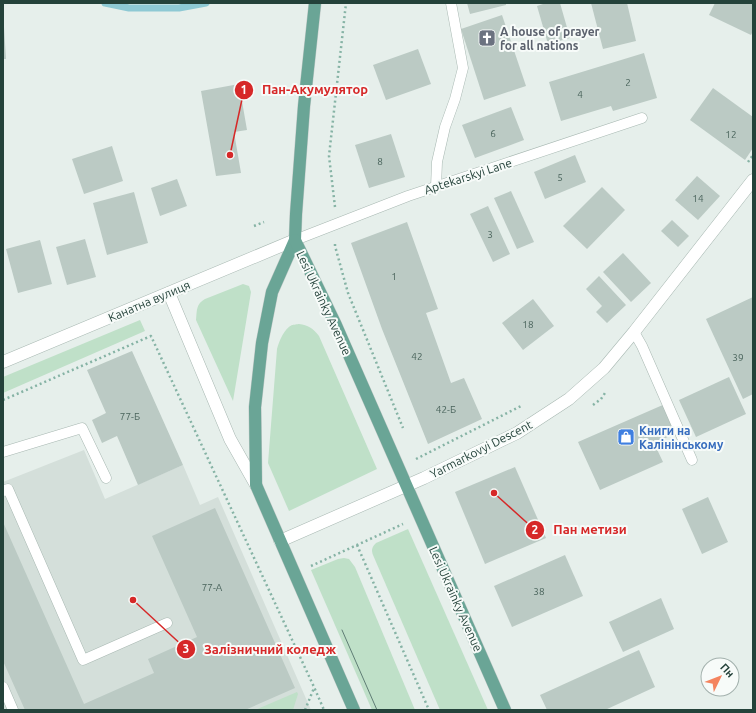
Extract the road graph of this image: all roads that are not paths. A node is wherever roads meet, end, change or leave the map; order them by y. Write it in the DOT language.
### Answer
graph roads {
  1 [pos="315,3"];
  2 [pos="451,3"];
  3 [pos="642,118"];
  4 [pos="753,180"];
  5 [pos="436,187"];
  6 [pos="295,240"];
  7 [pos="169,292"];
  8 [pos="634,332"];
  9 [pos="3,362"];
  10 [pos="3,452"];
  11 [pos="692,460"];
  12 [pos="106,478"];
  13 [pos="256,485"];
  14 [pos="407,486"];
  15 [pos="3,491"];
  16 [pos="280,542"];
  17 [pos="167,623"];
  18 [pos="3,687"];
  19 [pos="13,710"];
  20 [pos="354,710"];
  21 [pos="505,710"];
  1 -- 6 [label="main road"];
  2 -- 5 [label="lane"];
  3 -- 5 [label="lane, Aptekarskyi Lane"];
  4 -- 8 [label="street, Yarmarkovyi Descent"];
  5 -- 6 [label="lane, Aptekarskyi Lane"];
  6 -- 7 [label="street, Канатна вулиця"];
  6 -- 13 [label="main road, Lesi Ukrainky Avenue"];
  6 -- 14 [label="main road, Lesi Ukrainky Avenue"];
  7 -- 9 [label="street, Канатна вулиця"];
  7 -- 13 [label="street"];
  8 -- 11 [label="lane"];
  8 -- 14 [label="street, Yarmarkovyi Descent"];
  10 -- 12 [label="lane"];
  13 -- 16 [label="main road, Lesi Ukrainky Avenue"];
  14 -- 16 [label="street, Yarmarkovyi Descent"];
  14 -- 21 [label="main road, Lesi Ukrainky Avenue"];
  15 -- 17 [label="lane"];
  16 -- 20 [label="main road, Lesi Ukrainky Avenue"];
  18 -- 19 [label="lane"];
}
